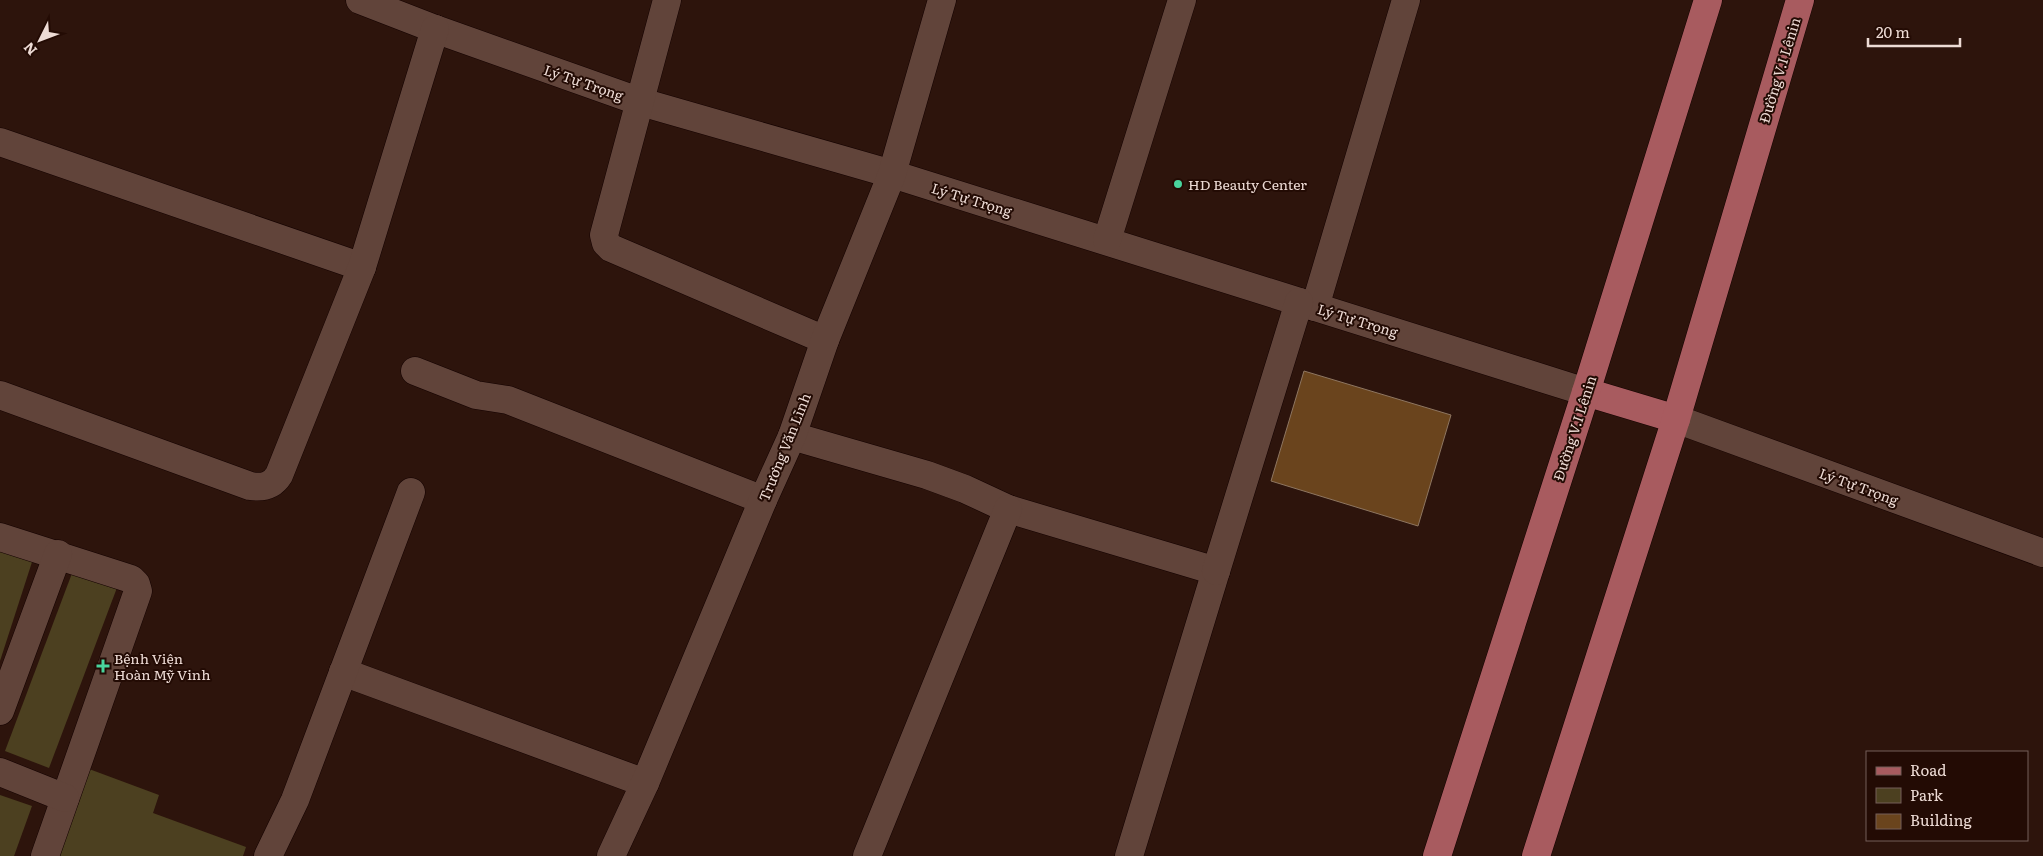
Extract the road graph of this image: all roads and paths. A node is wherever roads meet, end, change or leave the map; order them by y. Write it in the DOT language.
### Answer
graph roads {
  1 [pos="360,0"];
  2 [pos="667,0"];
  3 [pos="942,0"];
  4 [pos="1182,0"];
  5 [pos="1406,0"];
  6 [pos="1708,0"];
  7 [pos="1800,0"];
  8 [pos="435,29"];
  9 [pos="641,102"];
  10 [pos="0,142"];
  11 [pos="892,174"];
  12 [pos="1107,240"];
  13 [pos="362,267"];
  14 [pos="1307,304"];
  15 [pos="825,340"];
  16 [pos="415,371"];
  17 [pos="1586,392"];
  18 [pos="0,395"];
  19 [pos="1676,419"];
  20 [pos="792,436"];
  21 [pos="411,492"];
  22 [pos="763,500"];
  23 [pos="1008,509"];
  24 [pos="0,537"];
  25 [pos="2043,553"];
  26 [pos="58,554"];
  27 [pos="1216,571"];
  28 [pos="343,672"];
  29 [pos="0,711"];
  30 [pos="0,772"];
  31 [pos="645,783"];
  32 [pos="65,798"];
  33 [pos="45,856"];
  34 [pos="268,856"];
  35 [pos="611,856"];
  36 [pos="868,856"];
  37 [pos="1129,856"];
  38 [pos="1437,856"];
  39 [pos="1536,856"];
  1 -- 8 [label="street, Lý Tự Trọng"];
  2 -- 9 [label="street"];
  3 -- 11 [label="street, Trương Văn Lĩnh"];
  4 -- 12 [label="street"];
  5 -- 14 [label="street"];
  6 -- 17 [label="main road, Đường V.I Lênin"];
  7 -- 19 [label="main road, Đường V.I Lênin"];
  8 -- 9 [label="street, Lý Tự Trọng"];
  8 -- 13 [label="street"];
  9 -- 11 [label="street, Lý Tự Trọng"];
  9 -- 15 [label="street"];
  10 -- 13 [label="street"];
  11 -- 12 [label="street, Lý Tự Trọng"];
  11 -- 15 [label="street, Trương Văn Lĩnh"];
  12 -- 14 [label="street, Lý Tự Trọng"];
  13 -- 18 [label="street"];
  14 -- 17 [label="street, Lý Tự Trọng"];
  14 -- 27 [label="street"];
  15 -- 20 [label="street, Trương Văn Lĩnh"];
  16 -- 22 [label="street"];
  17 -- 19 [label="main road"];
  17 -- 38 [label="main road, Đường V.I Lênin"];
  19 -- 25 [label="street, Lý Tự Trọng"];
  19 -- 39 [label="main road, Đường V.I Lênin"];
  20 -- 22 [label="street, Trương Văn Lĩnh"];
  20 -- 23 [label="street"];
  21 -- 28 [label="street"];
  22 -- 31 [label="street, Trương Văn Lĩnh"];
  23 -- 27 [label="street"];
  23 -- 36 [label="street"];
  24 -- 26 [label="street"];
  26 -- 29 [label="street"];
  26 -- 32 [label="street"];
  27 -- 37 [label="street"];
  28 -- 31 [label="street"];
  28 -- 34 [label="street"];
  30 -- 32 [label="street"];
  31 -- 35 [label="street, Trương Văn Lĩnh"];
  32 -- 33 [label="street"];
}
